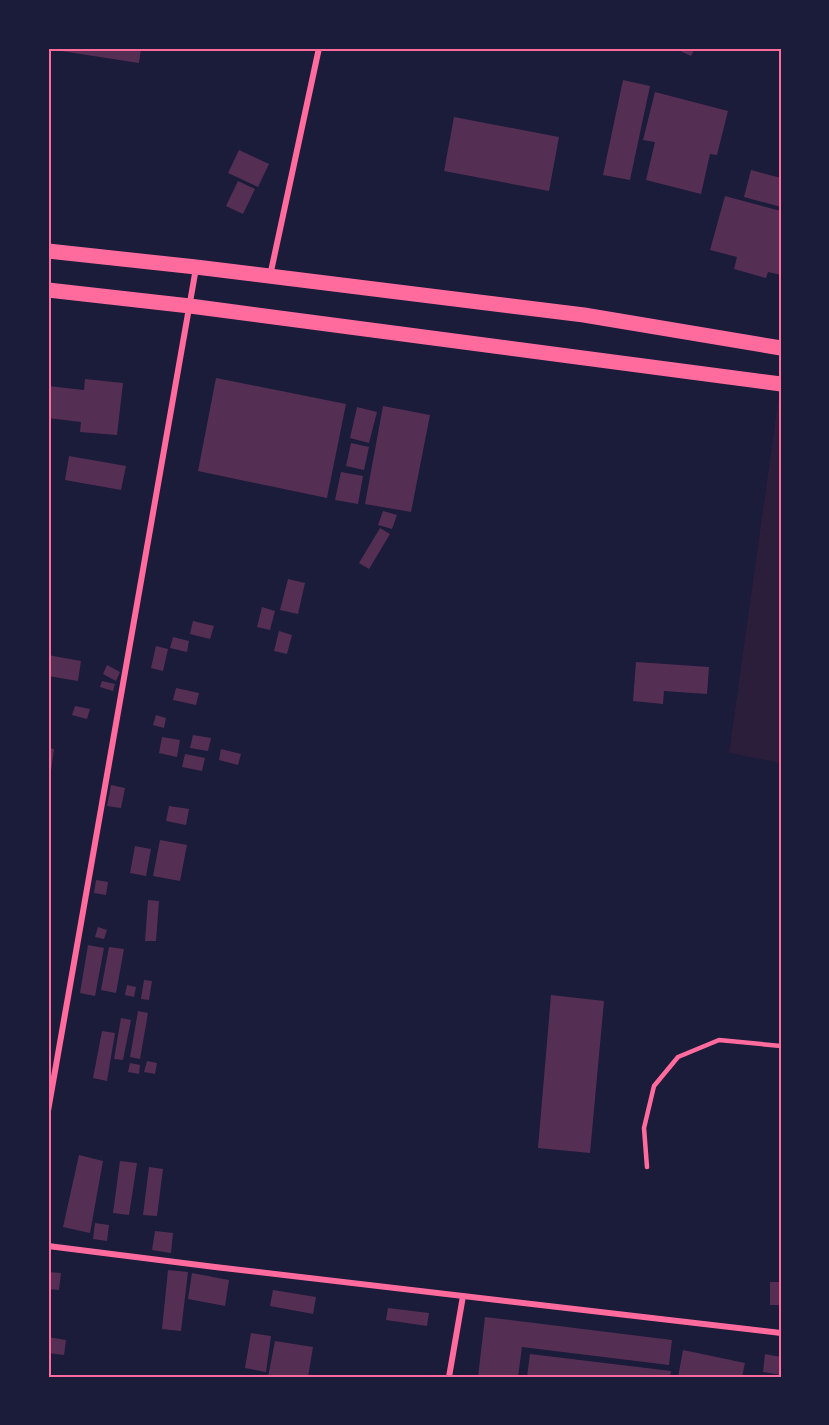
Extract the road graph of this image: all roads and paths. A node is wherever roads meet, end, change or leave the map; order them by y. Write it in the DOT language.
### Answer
graph roads {
  1 [pos="319,48"];
  2 [pos="48,251"];
  3 [pos="196,267"];
  4 [pos="270,277"];
  5 [pos="48,290"];
  6 [pos="190,306"];
  7 [pos="781,348"];
  8 [pos="781,384"];
  9 [pos="781,1046"];
  10 [pos="48,1111"];
  11 [pos="647,1167"];
  12 [pos="48,1246"];
  13 [pos="463,1296"];
  14 [pos="781,1333"];
  15 [pos="449,1377"];
  1 -- 4 [label="street"];
  2 -- 3 [label="main road"];
  3 -- 4 [label="main road"];
  3 -- 6 [label="street"];
  4 -- 7 [label="main road"];
  5 -- 6 [label="main road"];
  6 -- 8 [label="main road"];
  6 -- 10 [label="street"];
  9 -- 11 [label="lane"];
  12 -- 13 [label="street"];
  13 -- 14 [label="street"];
  13 -- 15 [label="street"];
}
